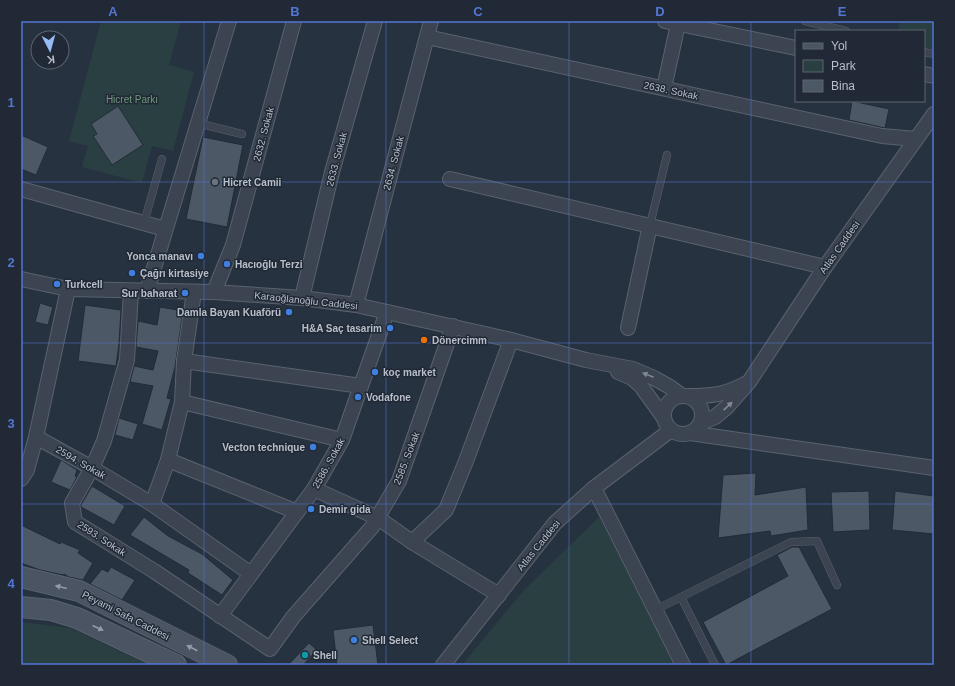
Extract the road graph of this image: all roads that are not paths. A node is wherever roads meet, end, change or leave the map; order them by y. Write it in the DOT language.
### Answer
graph roads {
  1 [pos="229,21"];
  2 [pos="294,21"];
  3 [pos="375,21"];
  4 [pos="431,21"];
  5 [pos="805,21"];
  6 [pos="672,22"];
  7 [pos="842,30"];
  8 [pos="427,37"];
  9 [pos="795,48"];
  10 [pos="664,88"];
  11 [pos="934,114"];
  12 [pos="197,124"];
  13 [pos="242,134"];
  14 [pos="916,139"];
  15 [pos="667,156"];
  16 [pos="162,159"];
  17 [pos="450,179"];
  18 [pos="21,189"];
  19 [pos="144,223"];
  20 [pos="650,225"];
  21 [pos="165,229"];
  22 [pos="824,267"];
  23 [pos="21,279"];
  24 [pos="68,289"];
  25 [pos="131,291"];
  26 [pos="147,291"];
  27 [pos="194,292"];
  28 [pos="214,292"];
  29 [pos="302,298"];
  30 [pos="356,305"];
  31 [pos="387,312"];
  32 [pos="453,326"];
  33 [pos="628,328"];
  34 [pos="511,340"];
  35 [pos="586,360"];
  36 [pos="184,361"];
  37 [pos="749,382"];
  38 [pos="361,386"];
  39 [pos="685,396"];
  40 [pos="182,402"];
  41 [pos="701,423"];
  42 [pos="668,424"];
  43 [pos="690,433"];
  44 [pos="36,437"];
  45 [pos="342,440"];
  46 [pos="168,460"];
  47 [pos="92,468"];
  48 [pos="934,468"];
  49 [pos="21,479"];
  50 [pos="594,488"];
  51 [pos="314,489"];
  52 [pos="152,504"];
  53 [pos="297,512"];
  54 [pos="378,518"];
  55 [pos="412,542"];
  56 [pos="251,574"];
  57 [pos="21,577"];
  58 [pos="837,585"];
  59 [pos="499,595"];
  60 [pos="681,597"];
  61 [pos="21,607"];
  62 [pos="656,610"];
  63 [pos="220,616"];
  64 [pos="270,649"];
  65 [pos="176,665"];
  66 [pos="226,665"];
  67 [pos="443,665"];
  68 [pos="683,665"];
  69 [pos="715,665"];
  1 -- 12 [label="street"];
  2 -- 28 [label="street, 2632. Sokak"];
  3 -- 29 [label="street, 2633. Sokak"];
  4 -- 8 [label="street, 2634. Sokak"];
  5 -- 7 [label="lane"];
  6 -- 9 [label="street"];
  6 -- 10 [label="street"];
  8 -- 10 [label="street, 2638. Sokak"];
  8 -- 30 [label="street, 2634. Sokak"];
  10 -- 14 [label="street, 2638. Sokak"];
  11 -- 14 [label="street, Atlas Caddesi"];
  12 -- 13 [label="lane"];
  12 -- 21 [label="street"];
  14 -- 22 [label="street, Atlas Caddesi"];
  15 -- 20 [label="lane"];
  16 -- 19 [label="lane"];
  17 -- 20 [label="street"];
  18 -- 19 [label="street"];
  19 -- 21 [label="street"];
  20 -- 22 [label="street"];
  20 -- 33 [label="street"];
  21 -- 26 [label="street"];
  22 -- 37 [label="street, Atlas Caddesi"];
  23 -- 24 [label="street, Karaoğlanoğlu Caddesi"];
  24 -- 25 [label="street, Karaoğlanoğlu Caddesi"];
  24 -- 44 [label="street"];
  25 -- 26 [label="street, Karaoğlanoğlu Caddesi"];
  25 -- 47 [label="street, 2593. Sokak"];
  26 -- 27 [label="street, Karaoğlanoğlu Caddesi"];
  27 -- 28 [label="street, Karaoğlanoğlu Caddesi"];
  27 -- 36 [label="street"];
  28 -- 29 [label="street, Karaoğlanoğlu Caddesi"];
  29 -- 30 [label="street, Karaoğlanoğlu Caddesi"];
  30 -- 31 [label="street, Karaoğlanoğlu Caddesi"];
  31 -- 32 [label="street, Karaoğlanoğlu Caddesi"];
  31 -- 38 [label="street, 2586. Sokak"];
  32 -- 34 [label="street, Karaoğlanoğlu Caddesi"];
  32 -- 54 [label="street, 2585. Sokak"];
  34 -- 35 [label="street, Karaoğlanoğlu Caddesi"];
  34 -- 55 [label="street"];
  39 -- 35 [label="street, one-way"];
  35 -- 42 [label="street"];
  36 -- 38 [label="street"];
  36 -- 40 [label="street"];
  37 -- 39 [label="street"];
  41 -- 37 [label="street, Atlas Caddesi, one-way"];
  38 -- 45 [label="street, 2586. Sokak"];
  39 -- 41 [label="street"];
  39 -- 42 [label="street"];
  40 -- 45 [label="street"];
  40 -- 46 [label="street"];
  41 -- 43 [label="street"];
  42 -- 43 [label="street"];
  42 -- 50 [label="street, Atlas Caddesi"];
  43 -- 48 [label="street"];
  44 -- 47 [label="street, 2594. Sokak"];
  44 -- 49 [label="street"];
  45 -- 51 [label="street, 2586. Sokak"];
  46 -- 52 [label="street"];
  46 -- 53 [label="street"];
  47 -- 52 [label="street, 2594. Sokak"];
  47 -- 63 [label="street, 2593. Sokak"];
  50 -- 59 [label="street, Atlas Caddesi"];
  50 -- 62 [label="street"];
  51 -- 53 [label="street, 2586. Sokak"];
  51 -- 54 [label="street"];
  52 -- 56 [label="street, 2594. Sokak"];
  53 -- 56 [label="street, 2586. Sokak"];
  54 -- 55 [label="street"];
  54 -- 64 [label="street, 2585. Sokak"];
  55 -- 59 [label="street"];
  56 -- 63 [label="street, 2586. Sokak"];
  66 -- 57 [label="main road, Peyami Safa Caddesi, one-way"];
  58 -- 60 [label="lane"];
  59 -- 67 [label="street, Atlas Caddesi"];
  60 -- 62 [label="lane"];
  60 -- 69 [label="lane"];
  61 -- 65 [label="main road, one-way"];
  62 -- 68 [label="street"];
  63 -- 64 [label="street, 2593. Sokak"];
}
